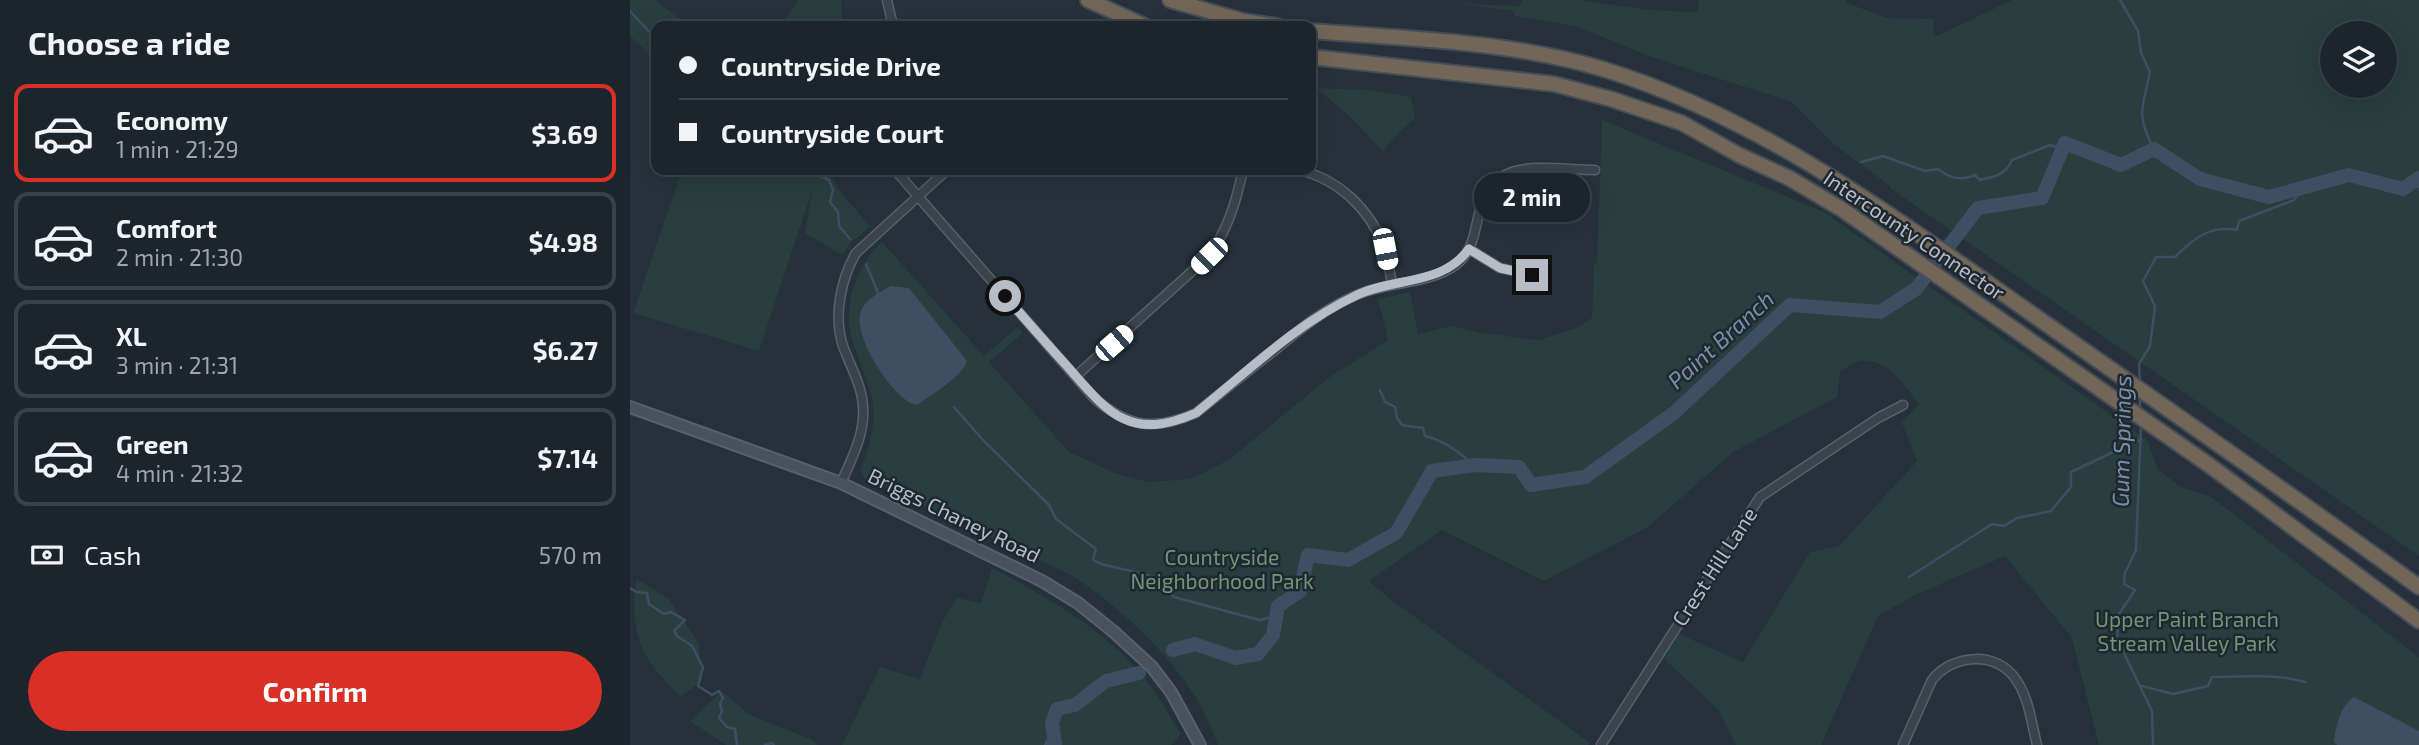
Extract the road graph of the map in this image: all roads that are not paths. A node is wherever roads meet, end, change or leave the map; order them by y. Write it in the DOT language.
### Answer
graph roads {
  1 [pos="887,0"];
  2 [pos="1088,0"];
  3 [pos="1170,0"];
  4 [pos="892,21"];
  5 [pos="1134,21"];
  6 [pos="1243,21"];
  7 [pos="1316,31"];
  8 [pos="1316,58"];
  9 [pos="1595,170"];
  10 [pos="899,175"];
  11 [pos="941,175"];
  12 [pos="1242,175"];
  13 [pos="1313,175"];
  14 [pos="917,196"];
  15 [pos="1469,249"];
  16 [pos="1532,275"];
  17 [pos="1392,284"];
  18 [pos="1076,376"];
  19 [pos="1903,405"];
  20 [pos="630,407"];
  21 [pos="841,483"];
  22 [pos="2419,587"];
  23 [pos="2419,621"];
  24 [pos="1200,745"];
  25 [pos="1601,745"];
  26 [pos="1903,745"];
  27 [pos="2037,745"];
  1 -- 4 [label="street"];
  2 -- 5 [label="highway"];
  3 -- 6 [label="highway"];
  7 -- 22 [label="highway, Intercounty Connector"];
  8 -- 23 [label="highway, Intercounty Connector"];
  9 -- 15 [label="street"];
  10 -- 14 [label="street"];
  11 -- 14 [label="street"];
  12 -- 18 [label="street"];
  13 -- 17 [label="street"];
  14 -- 18 [label="street"];
  14 -- 21 [label="street"];
  15 -- 16 [label="street"];
  15 -- 17 [label="street"];
  17 -- 18 [label="street"];
  19 -- 25 [label="street, Crest Hill Lane"];
  20 -- 21 [label="main road, Briggs Chaney Road"];
  21 -- 24 [label="main road, Briggs Chaney Road"];
  26 -- 27 [label="street"];
}
